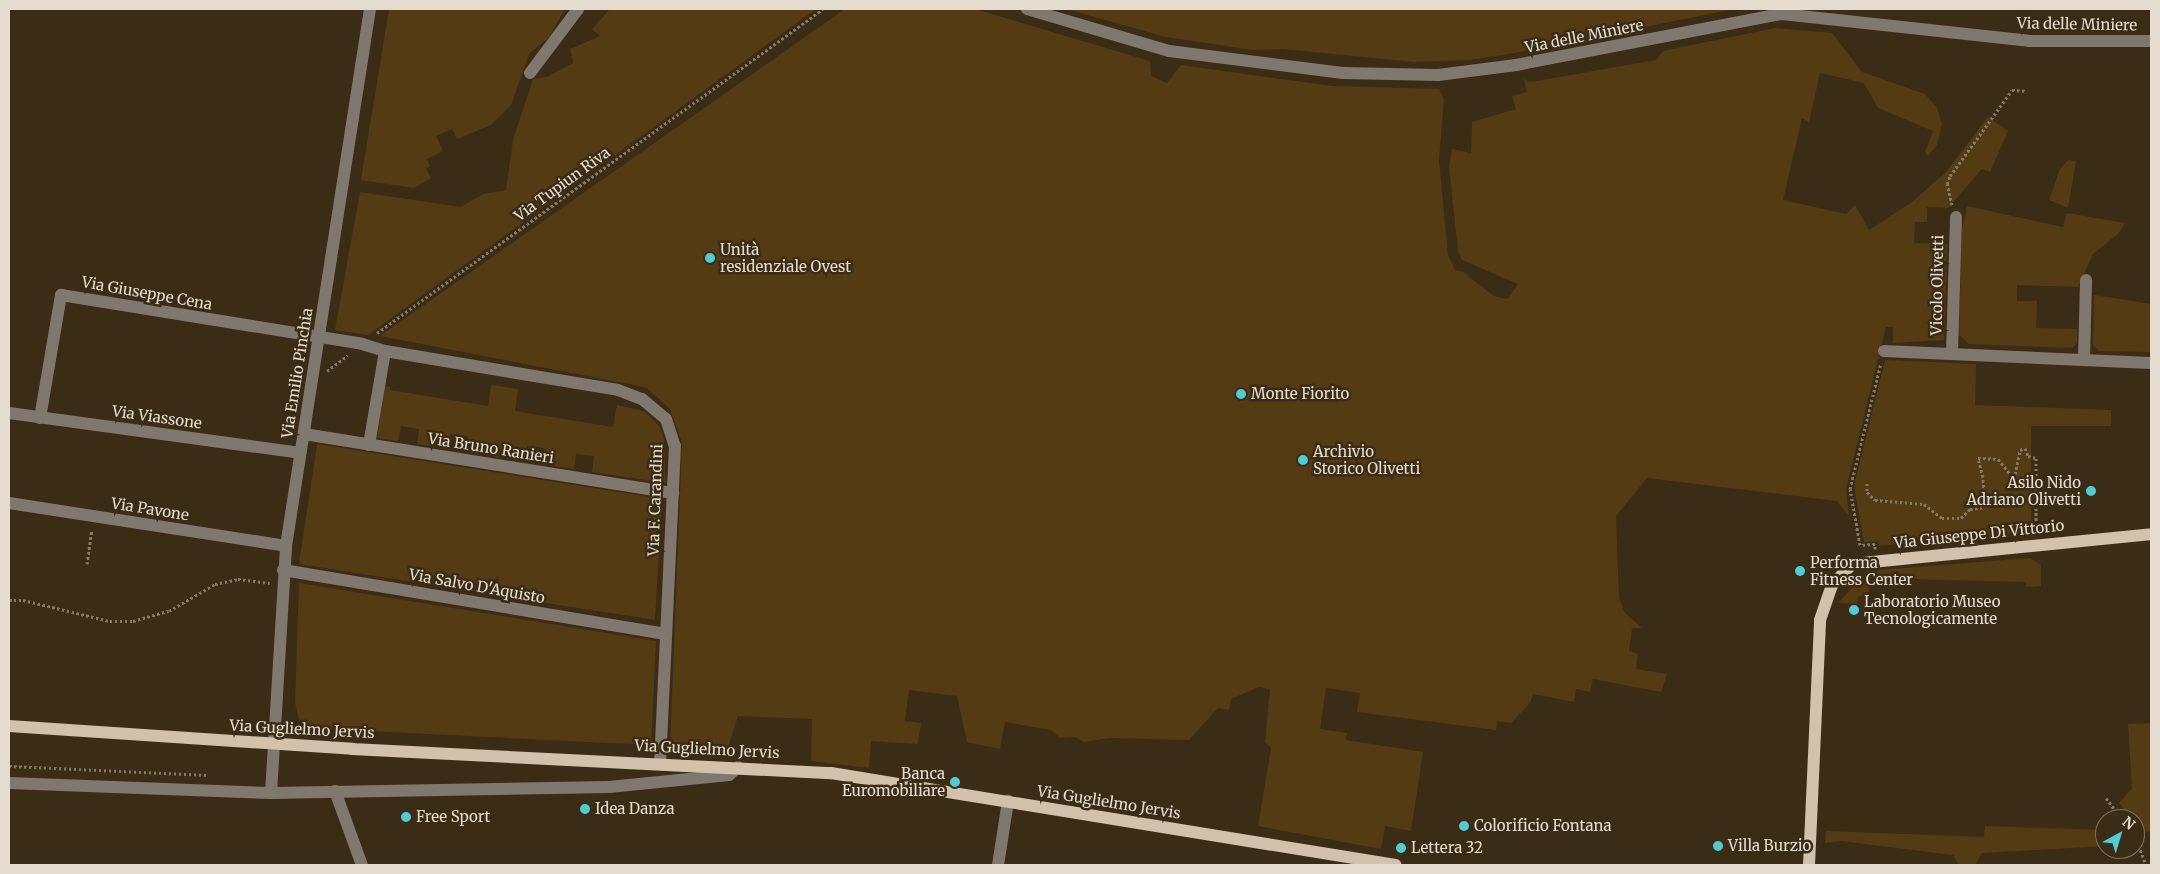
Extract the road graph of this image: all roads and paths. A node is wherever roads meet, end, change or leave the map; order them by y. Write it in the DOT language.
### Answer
graph roads {
  1 [pos="370,9"];
  2 [pos="578,9"];
  3 [pos="823,9"];
  4 [pos="1027,9"];
  5 [pos="2151,41"];
  6 [pos="530,73"];
  7 [pos="2027,91"];
  8 [pos="1956,217"];
  9 [pos="2086,280"];
  10 [pos="320,339"];
  11 [pos="362,344"];
  12 [pos="385,351"];
  13 [pos="1884,351"];
  14 [pos="1952,353"];
  15 [pos="2084,359"];
  16 [pos="2151,363"];
  17 [pos="314,375"];
  18 [pos="9,413"];
  19 [pos="40,418"];
  20 [pos="304,434"];
  21 [pos="369,445"];
  22 [pos="300,453"];
  23 [pos="1867,483"];
  24 [pos="673,493"];
  25 [pos="9,503"];
  26 [pos="94,517"];
  27 [pos="2151,534"];
  28 [pos="2036,545"];
  29 [pos="286,546"];
  30 [pos="1876,561"];
  31 [pos="87,564"];
  32 [pos="283,570"];
  33 [pos="282,584"];
  34 [pos="9,600"];
  35 [pos="666,634"];
  36 [pos="9,726"];
  37 [pos="273,743"];
  38 [pos="660,763"];
  39 [pos="738,767"];
  40 [pos="9,783"];
  41 [pos="335,791"];
  42 [pos="270,793"];
  43 [pos="2106,798"];
  44 [pos="1008,801"];
  45 [pos="2114,809"];
  46 [pos="362,865"];
  47 [pos="998,865"];
  48 [pos="1396,865"];
  49 [pos="1810,865"];
  1 -- 10 [label="street, Via Emilio Pinchia"];
  2 -- 6 [label="street"];
  3 -- 11 [label="path, Via Tupiun Riva"];
  4 -- 5 [label="street, Via delle Miniere"];
  7 -- 8 [label="path"];
  8 -- 14 [label="street, Vicolo Olivetti"];
  9 -- 15 [label="street"];
  10 -- 11 [label="street, Via F. Carandini"];
  10 -- 17 [label="street, Via Emilio Pinchia"];
  10 -- 19 [label="street, Via Giuseppe Cena"];
  11 -- 12 [label="street, Via F. Carandini"];
  11 -- 17 [label="path, Via Tupiun Riva"];
  12 -- 21 [label="street"];
  12 -- 24 [label="street, Via F. Carandini"];
  13 -- 14 [label="street, Vicolo Olivetti"];
  13 -- 30 [label="path"];
  14 -- 15 [label="street, Vicolo Olivetti"];
  15 -- 16 [label="street, Vicolo Olivetti"];
  17 -- 20 [label="street, Via Emilio Pinchia"];
  18 -- 19 [label="street, Via Viassone"];
  19 -- 22 [label="street, Via Viassone"];
  20 -- 21 [label="street, Via Bruno Ranieri"];
  20 -- 22 [label="street, Via Emilio Pinchia"];
  21 -- 24 [label="street, Via Bruno Ranieri"];
  22 -- 29 [label="street, Via Emilio Pinchia"];
  23 -- 28 [label="path"];
  24 -- 35 [label="street, Via F. Carandini"];
  25 -- 26 [label="street, Via Pavone"];
  26 -- 29 [label="street, Via Pavone"];
  26 -- 31 [label="path"];
  27 -- 28 [label="main road, Via Giuseppe Di Vittorio"];
  28 -- 30 [label="main road, Via Giuseppe Di Vittorio"];
  29 -- 32 [label="street, Via Emilio Pinchia"];
  30 -- 49 [label="main road, Via Giuseppe Di Vittorio"];
  32 -- 33 [label="street, Via Emilio Pinchia"];
  32 -- 35 [label="street, Via Salvo D'Aquisto"];
  33 -- 34 [label="path"];
  33 -- 37 [label="street, Via Emilio Pinchia"];
  35 -- 38 [label="street, Via F. Carandini"];
  36 -- 37 [label="main road, Via Guglielmo Jervis"];
  37 -- 38 [label="main road, Via Guglielmo Jervis"];
  37 -- 42 [label="street, Via Emilio Pinchia"];
  38 -- 39 [label="main road, Via Guglielmo Jervis"];
  39 -- 41 [label="street"];
  39 -- 44 [label="main road, Via Guglielmo Jervis"];
  40 -- 42 [label="street"];
  41 -- 42 [label="street"];
  41 -- 46 [label="street"];
  43 -- 45 [label="path"];
  44 -- 47 [label="street"];
  44 -- 48 [label="main road, Via Guglielmo Jervis"];
}
